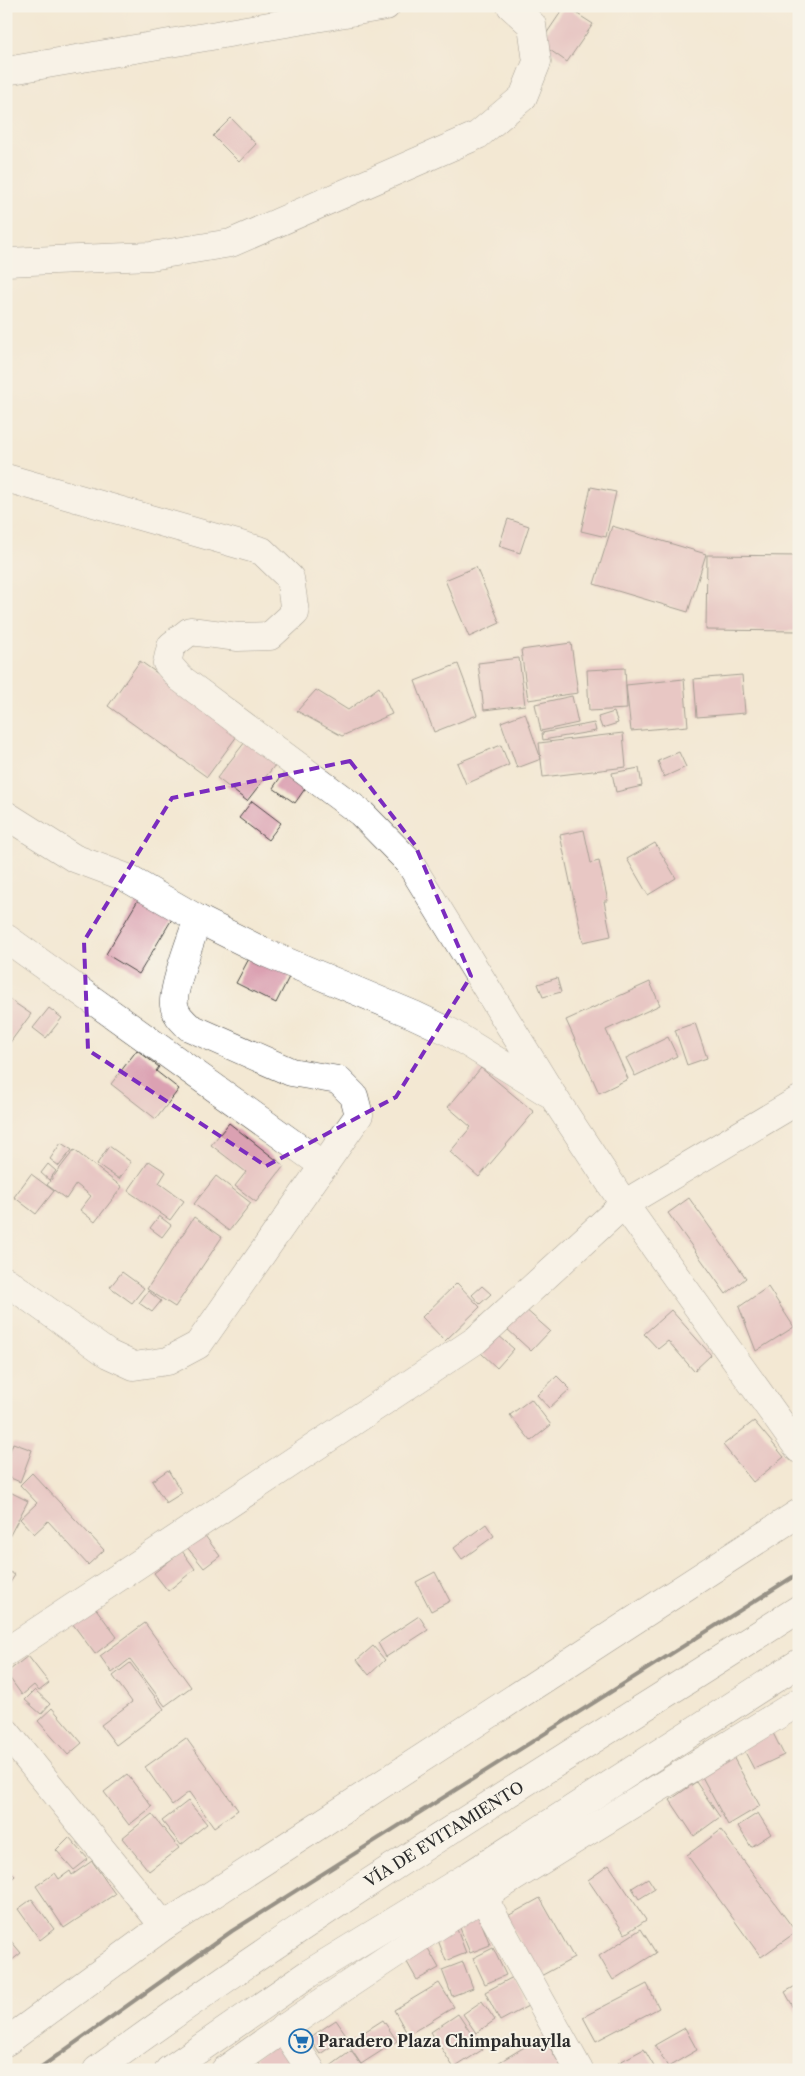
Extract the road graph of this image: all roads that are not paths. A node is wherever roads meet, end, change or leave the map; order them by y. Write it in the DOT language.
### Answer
graph roads {
  1 [pos="386,6"];
  2 [pos="511,6"];
  3 [pos="6,71"];
  4 [pos="6,262"];
  5 [pos="6,478"];
  6 [pos="6,815"];
  7 [pos="198,919"];
  8 [pos="6,938"];
  9 [pos="553,1096"];
  10 [pos="799,1100"];
  11 [pos="324,1166"];
  12 [pos="624,1204"];
  13 [pos="6,1281"];
  14 [pos="799,1449"];
  15 [pos="799,1513"];
  16 [pos="799,1609"];
  17 [pos="6,1652"];
  18 [pos="799,1663"];
  19 [pos="799,1702"];
  20 [pos="6,1732"];
  21 [pos="476,1886"];
  22 [pos="164,1926"];
  23 [pos="283,2028"];
  24 [pos="6,2042"];
  25 [pos="97,2070"];
  26 [pos="169,2070"];
  27 [pos="225,2070"];
  28 [pos="311,2070"];
  29 [pos="579,2070"];
  1 -- 3 [label="main road"];
  2 -- 4 [label="main road"];
  5 -- 9 [label="main road"];
  6 -- 7 [label="main road"];
  7 -- 9 [label="main road"];
  7 -- 11 [label="main road"];
  8 -- 11 [label="main road"];
  9 -- 12 [label="main road"];
  10 -- 12 [label="main road"];
  11 -- 13 [label="main road"];
  12 -- 14 [label="main road"];
  12 -- 17 [label="main road"];
  15 -- 22 [label="main road"];
  16 -- 25 [label="main road, VÍA DE EVITAMIENTO"];
  18 -- 21 [label="main road"];
  19 -- 21 [label="main road"];
  20 -- 22 [label="main road"];
  21 -- 23 [label="main road"];
  21 -- 26 [label="main road"];
  21 -- 29 [label="main road"];
  22 -- 24 [label="main road"];
  23 -- 27 [label="main road"];
  23 -- 28 [label="main road"];
}
